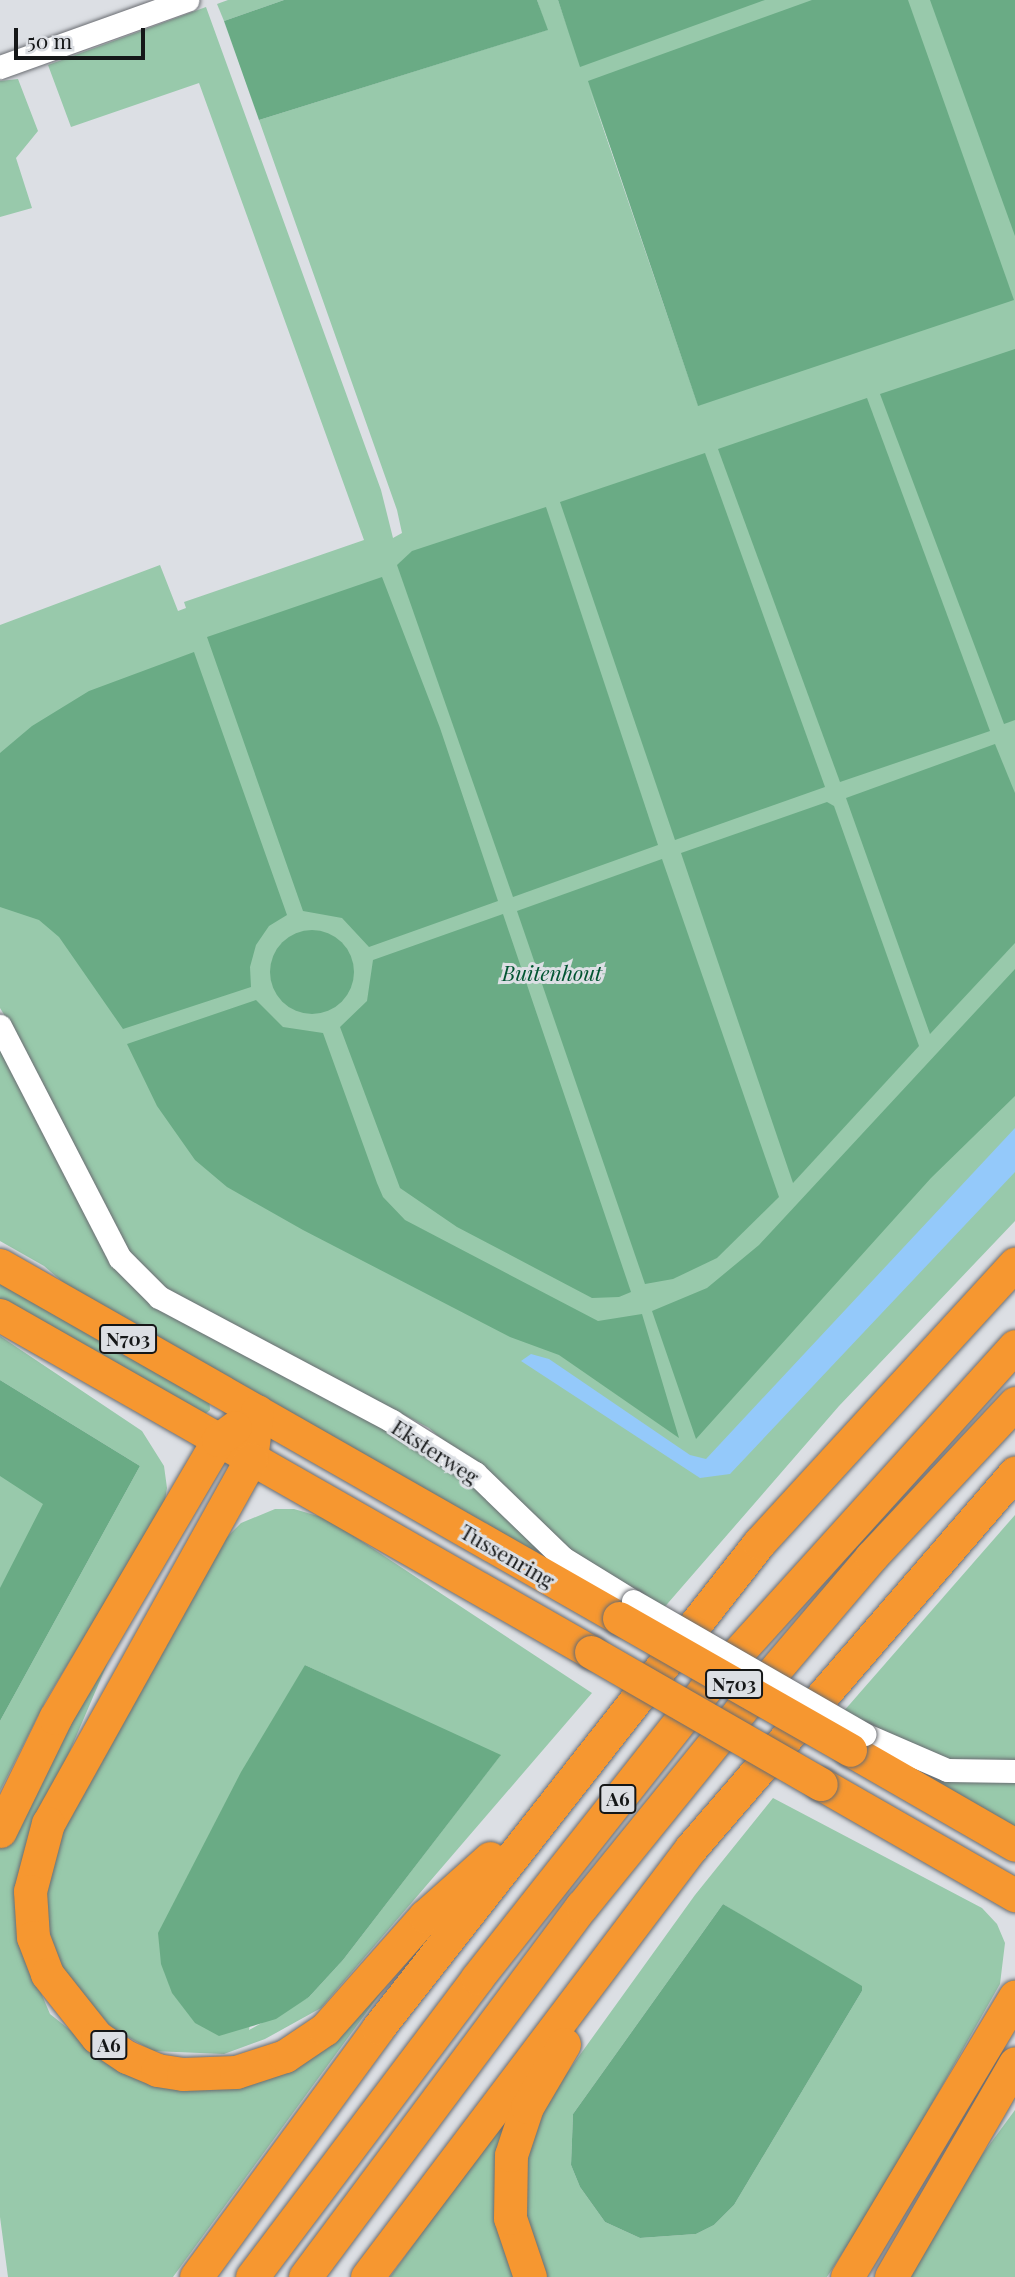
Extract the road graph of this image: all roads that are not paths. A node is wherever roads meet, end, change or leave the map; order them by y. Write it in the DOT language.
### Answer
graph roads {
  1 [pos="187,0"];
  2 [pos="0,66"];
  3 [pos="0,1026"];
  4 [pos="1015,1264"];
  5 [pos="0,1265"];
  6 [pos="0,1315"];
  7 [pos="1015,1346"];
  8 [pos="1015,1403"];
  9 [pos="257,1411"];
  10 [pos="218,1440"];
  11 [pos="251,1459"];
  12 [pos="1015,1472"];
  13 [pos="626,1609"];
  14 [pos="857,1742"];
  15 [pos="1015,1771"];
  16 [pos="552,1802"];
  17 [pos="0,1830"];
  18 [pos="1015,1845"];
  19 [pos="691,1848"];
  20 [pos="1015,1895"];
  21 [pos="1015,1996"];
  22 [pos="1015,2063"];
  23 [pos="195,2277"];
  24 [pos="252,2277"];
  25 [pos="304,2277"];
  26 [pos="367,2277"];
  27 [pos="530,2277"];
  28 [pos="847,2277"];
  29 [pos="891,2277"];
  1 -- 2 [label="street"];
  3 -- 13 [label="street, Eksterweg"];
  4 -- 16 [label="highway, A6"];
  5 -- 9 [label="highway, Tussenring / N703"];
  6 -- 10 [label="highway, Tussenring / N703"];
  7 -- 24 [label="highway, A6"];
  8 -- 25 [label="highway, A6"];
  9 -- 10 [label="highway"];
  9 -- 11 [label="highway, A6"];
  9 -- 13 [label="highway, Tussenring / N703"];
  10 -- 11 [label="highway, Tussenring / N703"];
  10 -- 17 [label="highway"];
  11 -- 16 [label="highway, A6"];
  11 -- 20 [label="highway, Tussenring / N703, bridge"];
  12 -- 19 [label="highway"];
  13 -- 14 [label="highway, Tussenring / N703, bridge"];
  14 -- 15 [label="street"];
  14 -- 18 [label="highway, Tussenring / N703"];
  16 -- 23 [label="highway, A6"];
  19 -- 26 [label="highway"];
  19 -- 27 [label="highway"];
  21 -- 28 [label="highway"];
  22 -- 29 [label="highway"];
}
